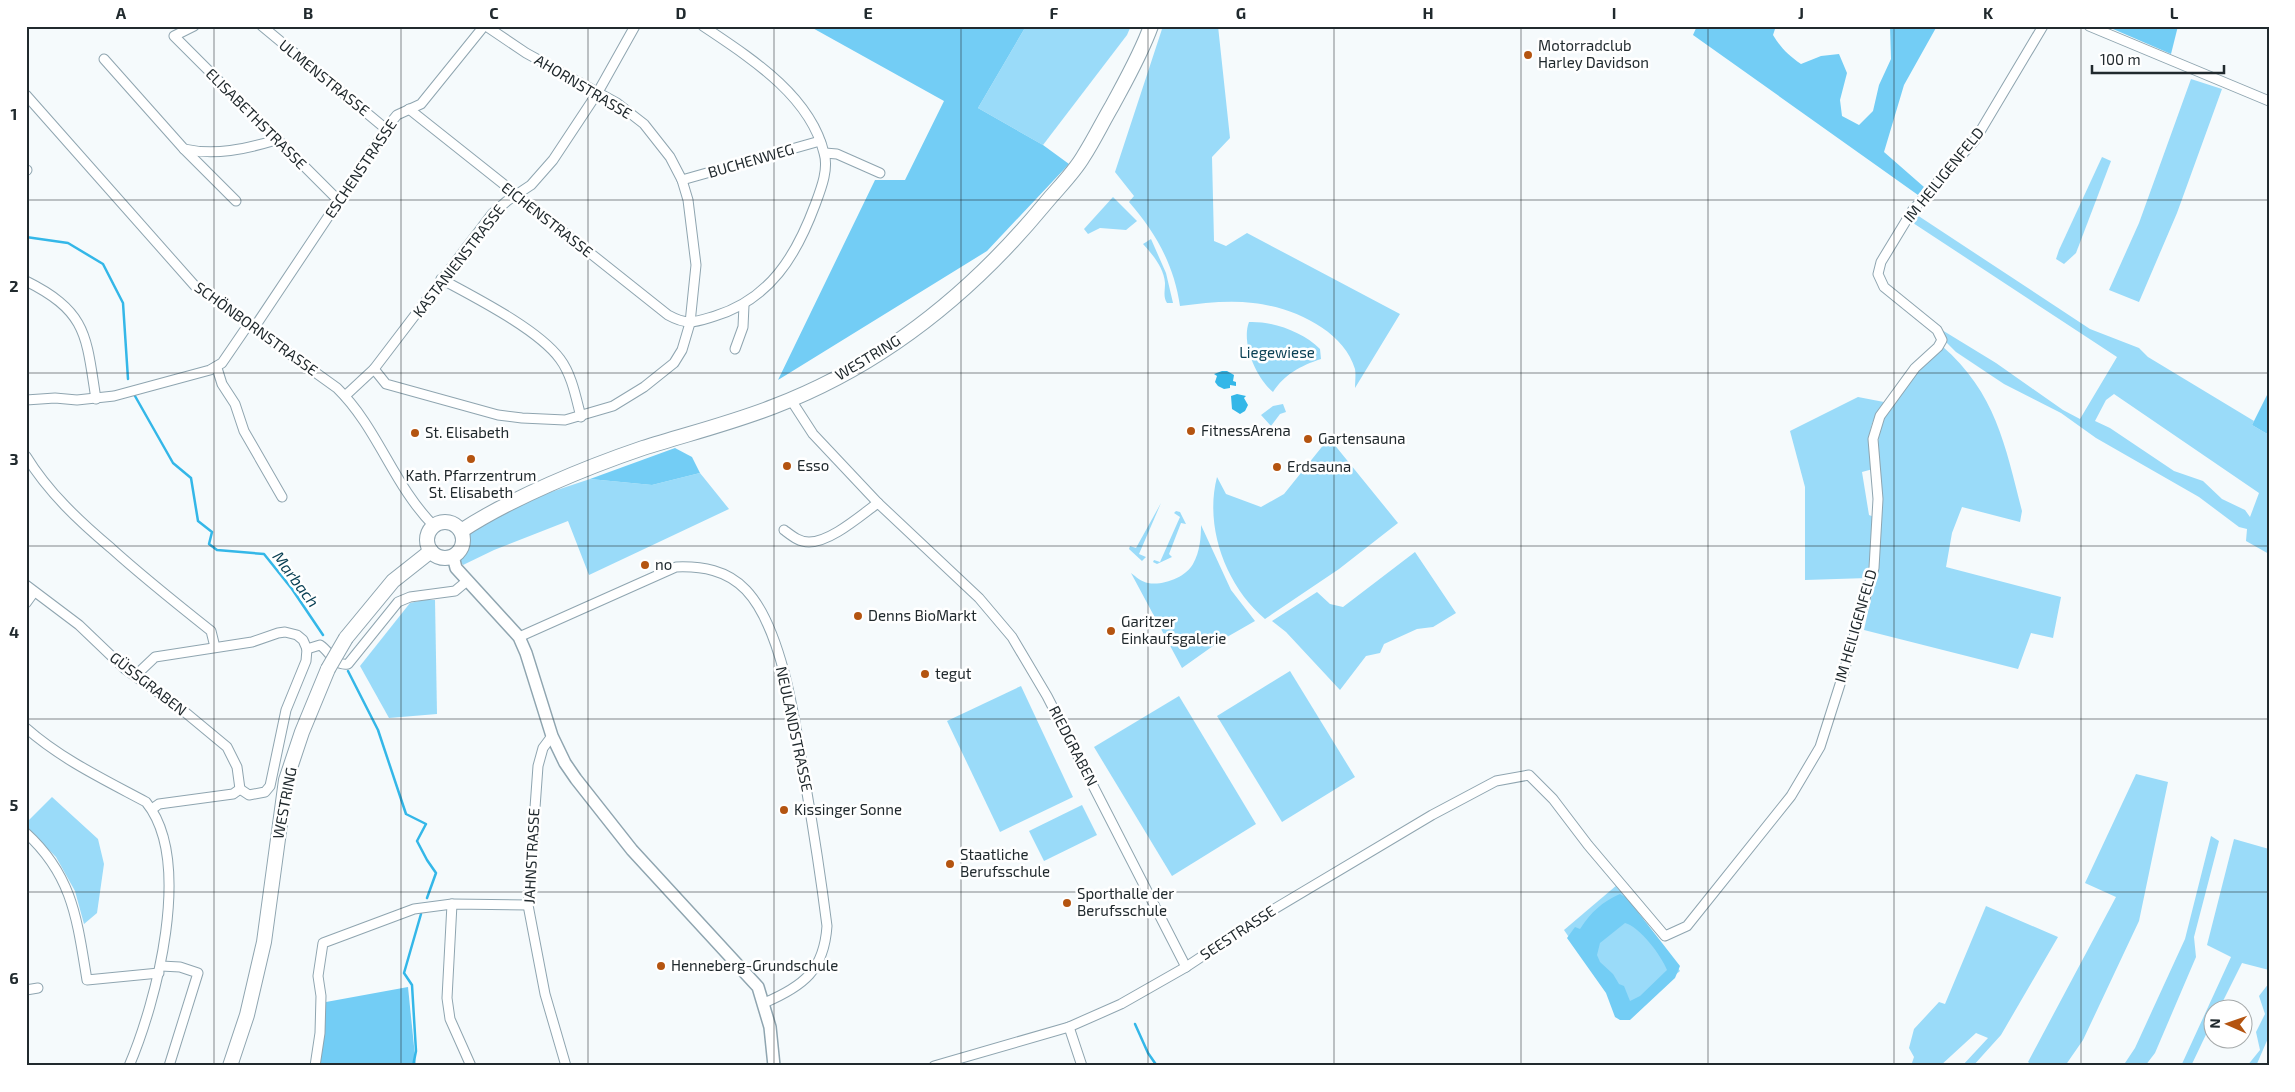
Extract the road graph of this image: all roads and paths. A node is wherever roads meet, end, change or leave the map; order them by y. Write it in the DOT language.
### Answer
graph roads {
  1 [pos="194,26"];
  2 [pos="262,26"];
  3 [pos="485,26"];
  4 [pos="635,26"];
  5 [pos="703,26"];
  6 [pos="1151,26"];
  7 [pos="2043,26"];
  8 [pos="2089,26"];
  9 [pos="104,59"];
  10 [pos="598,92"];
  11 [pos="26,95"];
  12 [pos="2269,101"];
  13 [pos="409,110"];
  14 [pos="386,129"];
  15 [pos="276,140"];
  16 [pos="820,141"];
  17 [pos="184,149"];
  18 [pos="825,153"];
  19 [pos="880,174"];
  20 [pos="682,180"];
  21 [pos="516,196"];
  22 [pos="236,201"];
  23 [pos="339,201"];
  24 [pos="441,279"];
  25 [pos="26,281"];
  26 [pos="744,305"];
  27 [pos="690,323"];
  28 [pos="251,327"];
  29 [pos="735,349"];
  30 [pos="217,368"];
  31 [pos="374,370"];
  32 [pos="346,396"];
  33 [pos="96,399"];
  34 [pos="26,400"];
  35 [pos="791,400"];
  36 [pos="581,417"];
  37 [pos="26,456"];
  38 [pos="282,497"];
  39 [pos="878,503"];
  40 [pos="434,526"];
  41 [pos="784,530"];
  42 [pos="461,531"];
  43 [pos="431,551"];
  44 [pos="453,556"];
  45 [pos="467,581"];
  46 [pos="26,585"];
  47 [pos="34,592"];
  48 [pos="26,603"];
  49 [pos="519,637"];
  50 [pos="215,648"];
  51 [pos="307,649"];
  52 [pos="135,676"];
  53 [pos="26,728"];
  54 [pos="552,736"];
  55 [pos="1529,776"];
  56 [pos="240,789"];
  57 [pos="152,810"];
  58 [pos="26,833"];
  59 [pos="452,904"];
  60 [pos="528,905"];
  61 [pos="1186,967"];
  62 [pos="160,970"];
  63 [pos="38,988"];
  64 [pos="26,990"];
  65 [pos="764,1003"];
  66 [pos="1070,1027"];
  67 [pos="129,1066"];
  68 [pos="169,1066"];
  69 [pos="230,1066"];
  70 [pos="315,1066"];
  71 [pos="471,1066"];
  72 [pos="566,1066"];
  73 [pos="774,1066"];
  74 [pos="934,1066"];
  75 [pos="1082,1066"];
  1 -- 15 [label="street, ELISABETHSTRASSE"];
  2 -- 14 [label="street, ULMENSTRASSE"];
  3 -- 10 [label="street, AHORNSTRASSE"];
  3 -- 13 [label="street, ESCHENSTRASSE"];
  4 -- 10 [label="street, KASTANIENSTRASSE"];
  5 -- 16 [label="street"];
  6 -- 35 [label="main road, WESTRING"];
  7 -- 55 [label="street, IM HEILIGENFELD"];
  8 -- 12 [label="street"];
  9 -- 17 [label="street"];
  10 -- 20 [label="street, AHORNSTRASSE"];
  10 -- 21 [label="street, KASTANIENSTRASSE"];
  11 -- 28 [label="street, SCHÖNBORNSTRASSE"];
  13 -- 14 [label="street, ESCHENSTRASSE"];
  13 -- 21 [label="street, EICHENSTRASSE"];
  14 -- 23 [label="street, ESCHENSTRASSE"];
  15 -- 17 [label="street"];
  15 -- 23 [label="street, ELISABETHSTRASSE"];
  16 -- 18 [label="street"];
  16 -- 20 [label="street, BUCHENWEG"];
  17 -- 22 [label="street"];
  18 -- 19 [label="street"];
  18 -- 26 [label="street"];
  20 -- 27 [label="street, AHORNSTRASSE"];
  21 -- 24 [label="street, KASTANIENSTRASSE"];
  21 -- 27 [label="street, EICHENSTRASSE"];
  23 -- 28 [label="street, ESCHENSTRASSE"];
  24 -- 31 [label="street, KASTANIENSTRASSE"];
  24 -- 36 [label="street"];
  25 -- 33 [label="street"];
  26 -- 27 [label="street"];
  26 -- 29 [label="street"];
  27 -- 36 [label="street, AHORNSTRASSE"];
  28 -- 30 [label="street, ESCHENSTRASSE"];
  28 -- 32 [label="street, SCHÖNBORNSTRASSE"];
  30 -- 33 [label="street"];
  30 -- 38 [label="street"];
  31 -- 32 [label="street, KASTANIENSTRASSE"];
  31 -- 36 [label="street, AHORNSTRASSE"];
  32 -- 40 [label="street, SCHÖNBORNSTRASSE"];
  33 -- 34 [label="street"];
  35 -- 39 [label="street, RIEDGRABEN"];
  35 -- 42 [label="main road, WESTRING"];
  37 -- 50 [label="street"];
  39 -- 41 [label="street"];
  39 -- 61 [label="street, RIEDGRABEN"];
  40 -- 42 [label="main road"];
  40 -- 43 [label="main road"];
  42 -- 44 [label="main road"];
  43 -- 44 [label="main road"];
  43 -- 69 [label="main road, WESTRING, bridge"];
  44 -- 45 [label="street"];
  45 -- 49 [label="street"];
  45 -- 51 [label="street"];
  46 -- 47 [label="street, GÜSSGRABEN"];
  47 -- 48 [label="street"];
  47 -- 52 [label="street, GÜSSGRABEN"];
  49 -- 54 [label="street"];
  49 -- 65 [label="street, NEULANDSTRASSE"];
  50 -- 51 [label="street"];
  50 -- 52 [label="street"];
  51 -- 56 [label="street"];
  52 -- 56 [label="street, GÜSSGRABEN"];
  53 -- 57 [label="street"];
  54 -- 60 [label="street, JAHNSTRASSE"];
  54 -- 65 [label="street"];
  55 -- 61 [label="street, SEESTRASSE"];
  56 -- 57 [label="street"];
  57 -- 62 [label="street"];
  58 -- 62 [label="street"];
  59 -- 60 [label="street"];
  59 -- 70 [label="street"];
  59 -- 71 [label="street"];
  60 -- 72 [label="street, JAHNSTRASSE"];
  61 -- 66 [label="street, SEESTRASSE"];
  62 -- 67 [label="street"];
  62 -- 68 [label="street"];
  63 -- 64 [label="street"];
  65 -- 73 [label="street"];
  66 -- 74 [label="street, SEESTRASSE"];
  66 -- 75 [label="street"];
}
